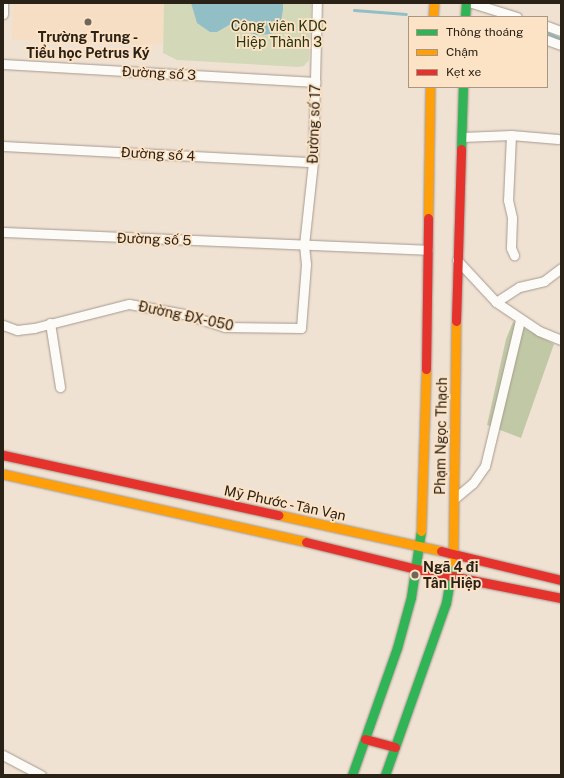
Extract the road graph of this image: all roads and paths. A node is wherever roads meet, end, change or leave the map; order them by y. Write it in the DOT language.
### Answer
graph roads {
  1 [pos="3,3"];
  2 [pos="317,3"];
  3 [pos="434,3"];
  4 [pos="466,3"];
  5 [pos="472,3"];
  6 [pos="3,14"];
  7 [pos="433,16"];
  8 [pos="465,16"];
  9 [pos="514,16"];
  10 [pos="548,26"];
  11 [pos="561,31"];
  12 [pos="548,40"];
  13 [pos="561,45"];
  14 [pos="3,64"];
  15 [pos="315,82"];
  16 [pos="430,88"];
  17 [pos="463,88"];
  18 [pos="511,135"];
  19 [pos="462,137"];
  20 [pos="558,139"];
  21 [pos="3,146"];
  22 [pos="313,162"];
  23 [pos="3,232"];
  24 [pos="304,245"];
  25 [pos="428,250"];
  26 [pos="514,255"];
  27 [pos="457,260"];
  28 [pos="561,268"];
  29 [pos="496,302"];
  30 [pos="520,320"];
  31 [pos="50,323"];
  32 [pos="3,325"];
  33 [pos="302,328"];
  34 [pos="561,340"];
  35 [pos="60,387"];
  36 [pos="3,455"];
  37 [pos="3,474"];
  38 [pos="455,498"];
  39 [pos="420,546"];
  40 [pos="454,555"];
  41 [pos="416,569"];
  42 [pos="451,575"];
  43 [pos="561,580"];
  44 [pos="561,598"];
  45 [pos="365,739"];
  46 [pos="396,748"];
  47 [pos="3,755"];
  48 [pos="40,775"];
  49 [pos="352,775"];
  50 [pos="385,775"];
  1 -- 6 [label="street"];
  2 -- 15 [label="street, Đường số 17"];
  3 -- 7 [label="main road"];
  4 -- 8 [label="main road"];
  5 -- 9 [label="street"];
  10 -- 11 [label="street"];
  12 -- 13 [label="street"];
  14 -- 15 [label="street, Đường số 3"];
  15 -- 22 [label="street, Đường số 17"];
  16 -- 25 [label="main road, Phạm Ngọc Thạch"];
  17 -- 19 [label="main road, Phạm Ngọc Thạch"];
  18 -- 19 [label="street"];
  18 -- 20 [label="street"];
  18 -- 26 [label="street"];
  19 -- 27 [label="main road, Phạm Ngọc Thạch"];
  21 -- 22 [label="street, Đường số 4"];
  22 -- 24 [label="street, Đường số 17"];
  23 -- 24 [label="street, Đường số 5"];
  24 -- 25 [label="street, Đường số 5"];
  24 -- 33 [label="street, Đường số 17"];
  25 -- 39 [label="main road, Phạm Ngọc Thạch"];
  27 -- 29 [label="street"];
  27 -- 38 [label="main road, Phạm Ngọc Thạch"];
  28 -- 29 [label="street"];
  29 -- 30 [label="street"];
  30 -- 34 [label="street"];
  30 -- 38 [label="street"];
  31 -- 32 [label="street, Đường ĐX-050"];
  31 -- 33 [label="street, Đường ĐX-050"];
  31 -- 35 [label="street"];
  36 -- 39 [label="main road, Mỹ Phước - Tân Vạn"];
  37 -- 41 [label="main road"];
  38 -- 40 [label="main road, Phạm Ngọc Thạch"];
  39 -- 40 [label="main road, Mỹ Phước - Tân Vạn"];
  39 -- 41 [label="main road, Phạm Ngọc Thạch"];
  40 -- 42 [label="main road, Phạm Ngọc Thạch"];
  40 -- 43 [label="main road, Mỹ Phước - Tân Vạn"];
  41 -- 42 [label="main road"];
  41 -- 45 [label="main road, Phạm Ngọc Thạch"];
  42 -- 44 [label="main road"];
  42 -- 46 [label="main road, Phạm Ngọc Thạch"];
  45 -- 46 [label="main road"];
  45 -- 49 [label="main road, Phạm Ngọc Thạch"];
  46 -- 50 [label="main road, Phạm Ngọc Thạch"];
  47 -- 48 [label="street"];
}
